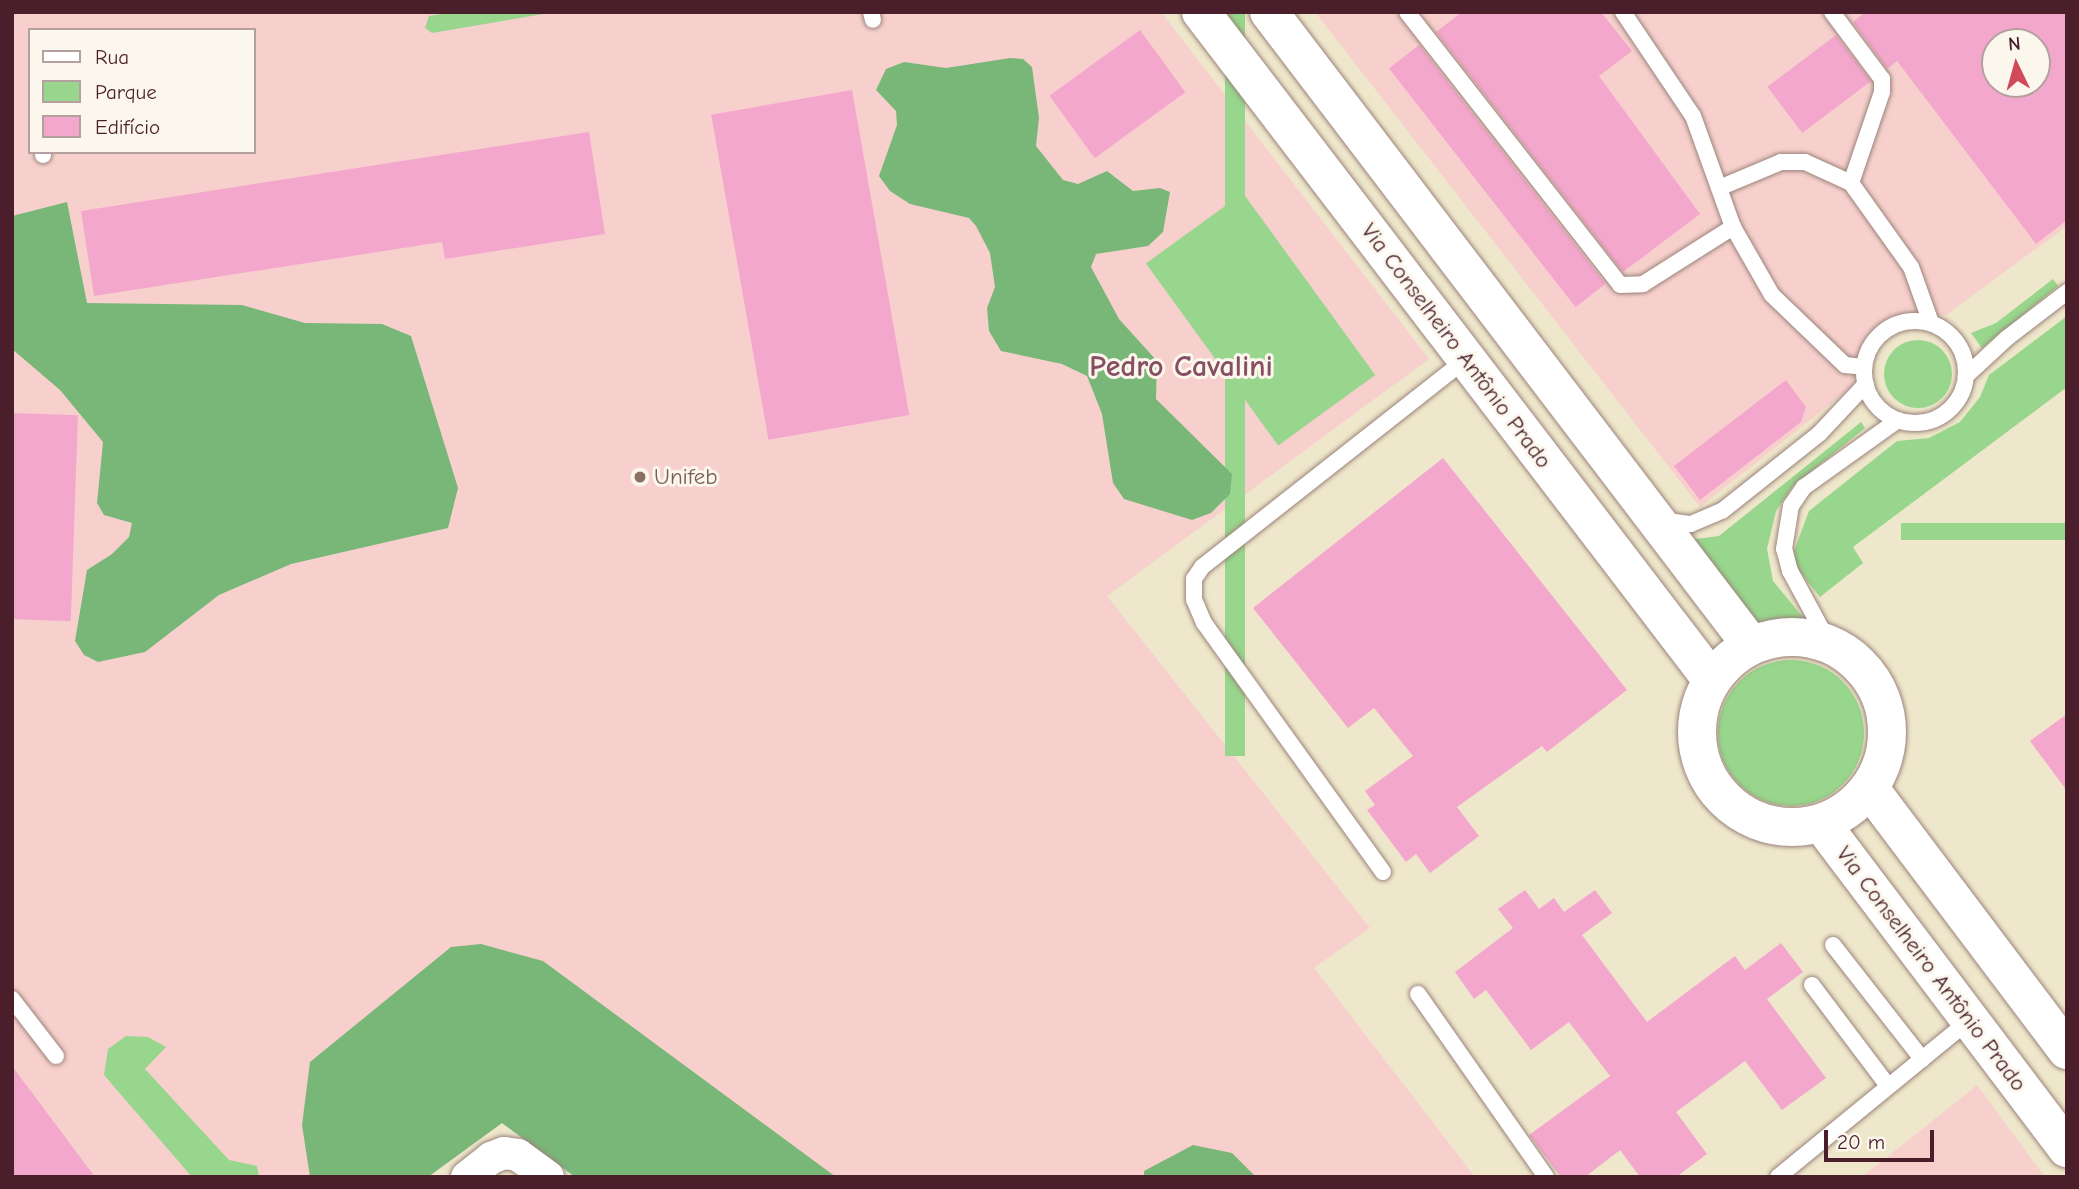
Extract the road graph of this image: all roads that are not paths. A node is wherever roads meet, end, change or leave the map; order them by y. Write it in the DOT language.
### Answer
graph roads {
  1 [pos="1201,12"];
  2 [pos="1269,12"];
  3 [pos="1407,12"];
  4 [pos="1623,12"];
  5 [pos="1832,12"];
  6 [pos="1851,183"];
  7 [pos="1719,188"];
  8 [pos="1733,227"];
  9 [pos="2067,292"];
  10 [pos="1931,323"];
  11 [pos="1466,359"];
  12 [pos="1864,376"];
  13 [pos="1966,376"];
  14 [pos="1898,420"];
  15 [pos="1656,520"];
  16 [pos="1829,643"];
  17 [pos="1751,645"];
  18 [pos="1712,680"];
  19 [pos="1870,789"];
  20 [pos="1821,823"];
  21 [pos="1383,872"];
  22 [pos="1833,945"];
  23 [pos="1812,985"];
  24 [pos="1418,995"];
  25 [pos="12,999"];
  26 [pos="1970,1020"];
  27 [pos="2067,1050"];
  28 [pos="56,1056"];
  29 [pos="1922,1059"];
  30 [pos="1888,1086"];
  31 [pos="2067,1148"];
  32 [pos="467,1177"];
  33 [pos="548,1177"];
  34 [pos="1546,1177"];
  35 [pos="1778,1177"];
  1 -- 11 [label="main road, Via Conselheiro Antônio Prado"];
  2 -- 15 [label="main road"];
  3 -- 8 [label="lane"];
  4 -- 7 [label="lane"];
  5 -- 6 [label="lane"];
  6 -- 7 [label="lane"];
  6 -- 10 [label="lane"];
  7 -- 8 [label="lane"];
  8 -- 12 [label="lane"];
  9 -- 13 [label="lane"];
  10 -- 12 [label="lane"];
  10 -- 13 [label="lane"];
  11 -- 18 [label="main road, Via Conselheiro Antônio Prado"];
  11 -- 21 [label="lane"];
  12 -- 14 [label="lane"];
  12 -- 15 [label="lane"];
  13 -- 14 [label="lane"];
  14 -- 16 [label="lane"];
  15 -- 17 [label="main road"];
  16 -- 17 [label="main road"];
  16 -- 19 [label="main road"];
  17 -- 18 [label="main road"];
  18 -- 20 [label="main road"];
  19 -- 20 [label="main road"];
  19 -- 27 [label="main road"];
  20 -- 26 [label="main road, Via Conselheiro Antônio Prado"];
  22 -- 29 [label="lane"];
  23 -- 30 [label="lane"];
  24 -- 34 [label="lane"];
  25 -- 28 [label="lane"];
  26 -- 29 [label="lane"];
  26 -- 31 [label="main road, Via Conselheiro Antônio Prado"];
  29 -- 30 [label="lane"];
  30 -- 35 [label="lane"];
  32 -- 33 [label="street"];
}
